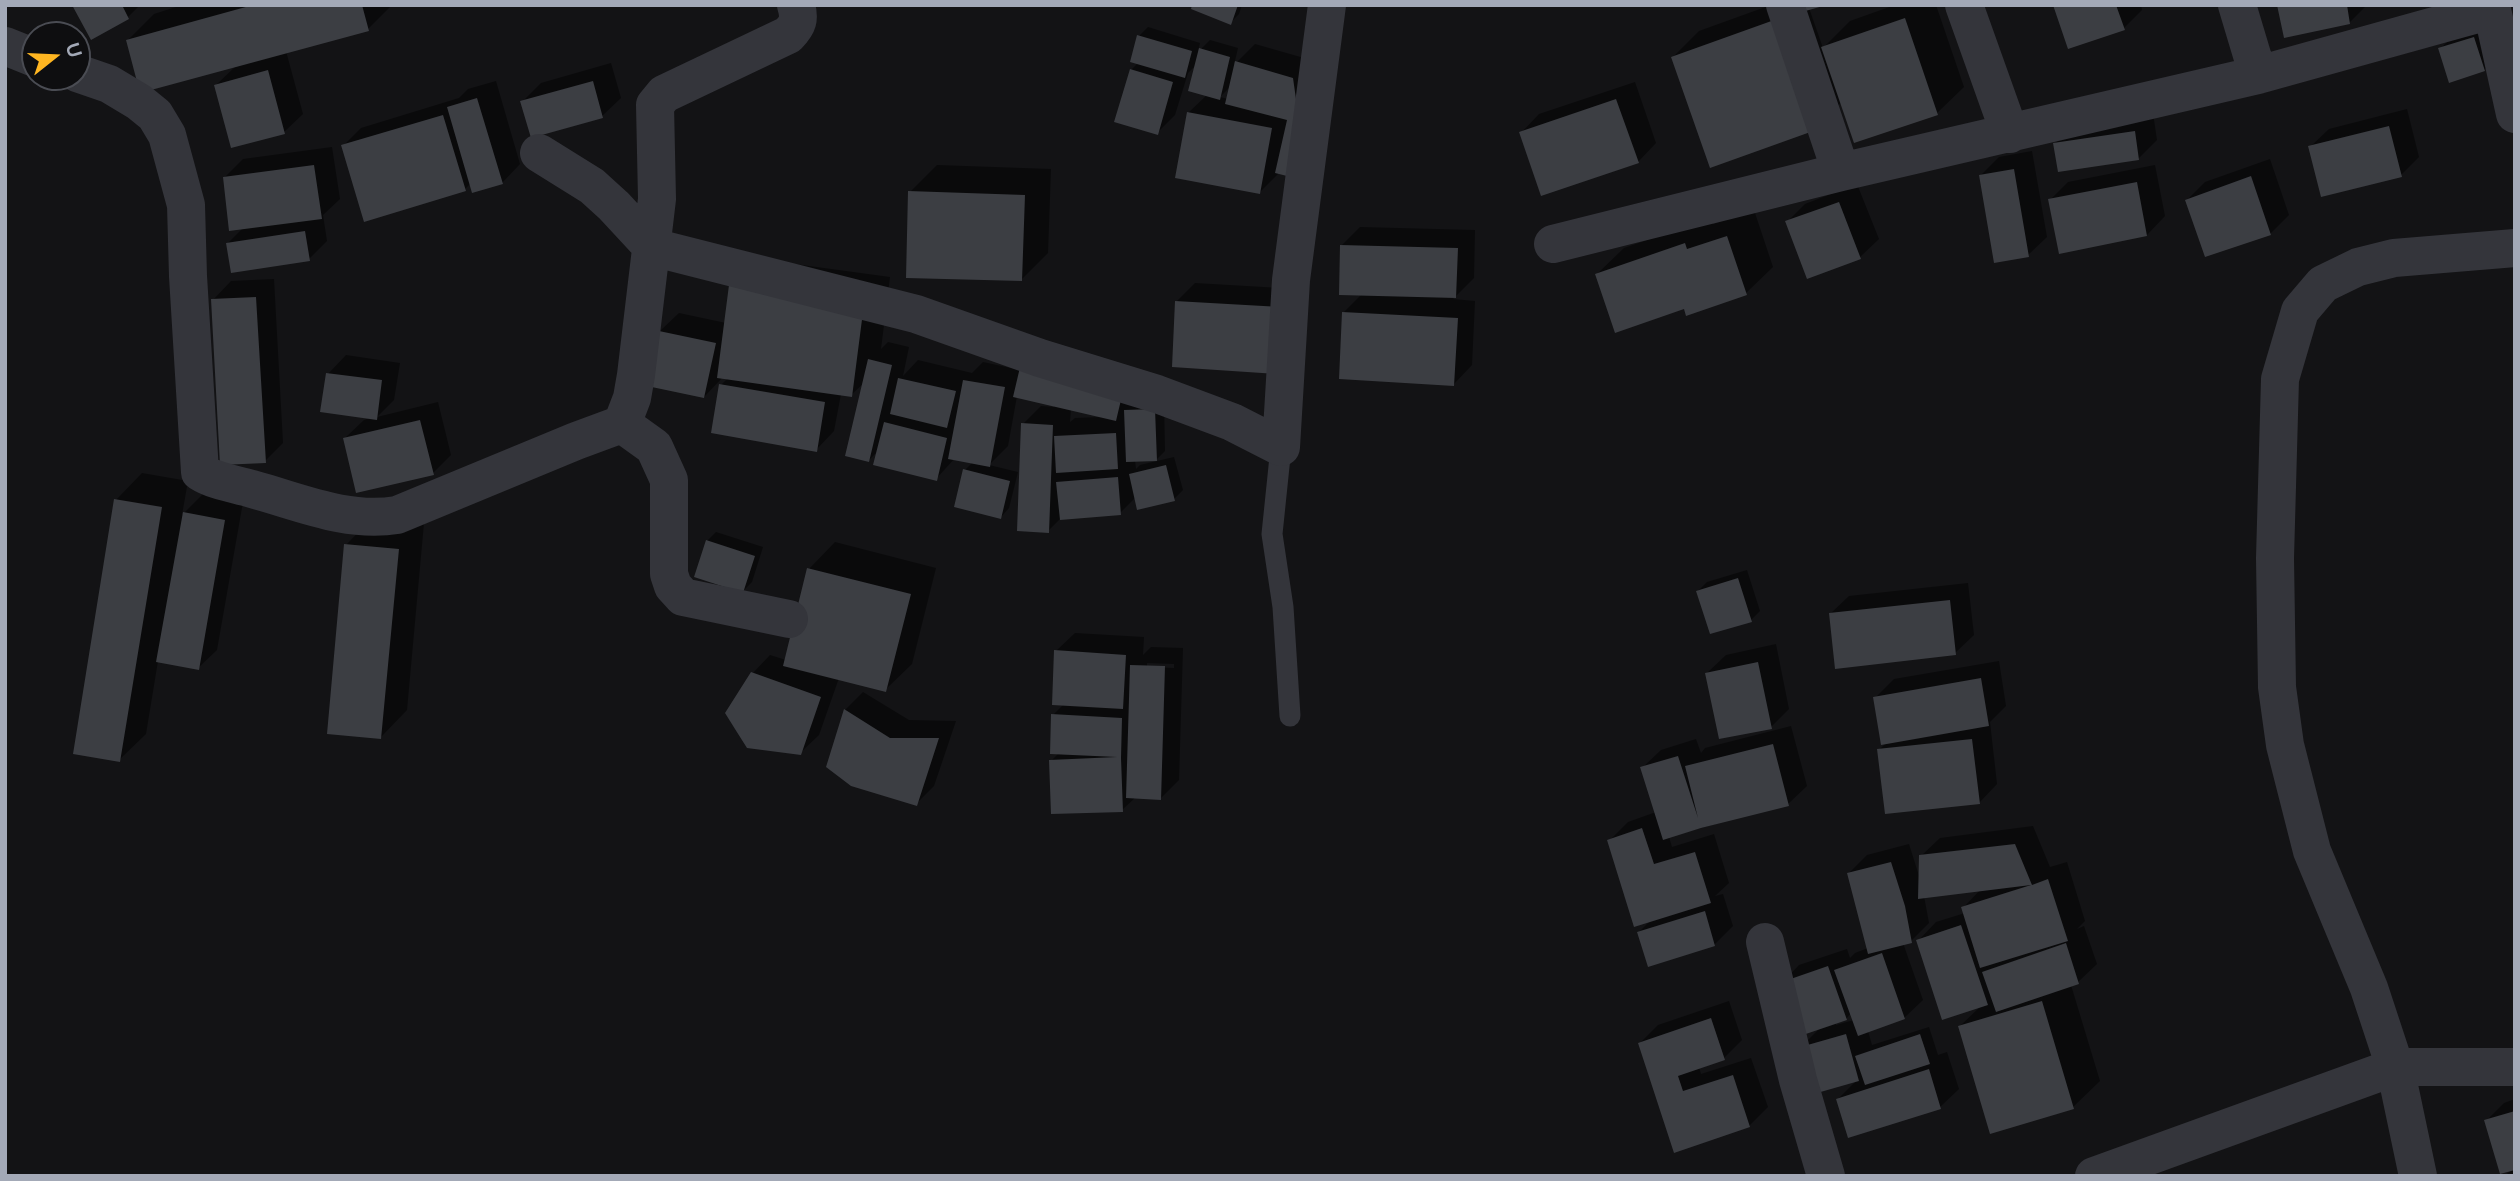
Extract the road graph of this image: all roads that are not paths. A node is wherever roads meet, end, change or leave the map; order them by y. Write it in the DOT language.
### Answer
graph roads {
  1 [pos="796,5"];
  2 [pos="1327,5"];
  3 [pos="1785,5"];
  4 [pos="1964,5"];
  5 [pos="2237,5"];
  6 [pos="2492,8"];
  7 [pos="2258,75"];
  8 [pos="91,77"];
  9 [pos="2515,114"];
  10 [pos="2010,134"];
  11 [pos="539,153"];
  12 [pos="1841,172"];
  13 [pos="1553,244"];
  14 [pos="652,247"];
  15 [pos="2515,248"];
  16 [pos="622,424"];
  17 [pos="1281,447"];
  18 [pos="789,620"];
  19 [pos="1290,716"];
  20 [pos="1765,942"];
  21 [pos="2395,1067"];
  22 [pos="2515,1067"];
  23 [pos="1826,1176"];
  24 [pos="2094,1176"];
  25 [pos="2418,1176"];
  1 -- 14 [label="street"];
  2 -- 17 [label="street"];
  3 -- 12 [label="street"];
  4 -- 10 [label="street"];
  5 -- 7 [label="street"];
  6 -- 7 [label="street"];
  6 -- 9 [label="street"];
  7 -- 10 [label="street"];
  8 -- 16 [label="street"];
  10 -- 12 [label="street"];
  11 -- 14 [label="street"];
  12 -- 13 [label="street"];
  14 -- 16 [label="street"];
  14 -- 17 [label="street"];
  15 -- 21 [label="street"];
  16 -- 18 [label="street"];
  17 -- 19 [label="lane"];
  20 -- 23 [label="street"];
  21 -- 22 [label="street"];
  21 -- 24 [label="street"];
  21 -- 25 [label="street"];
}
